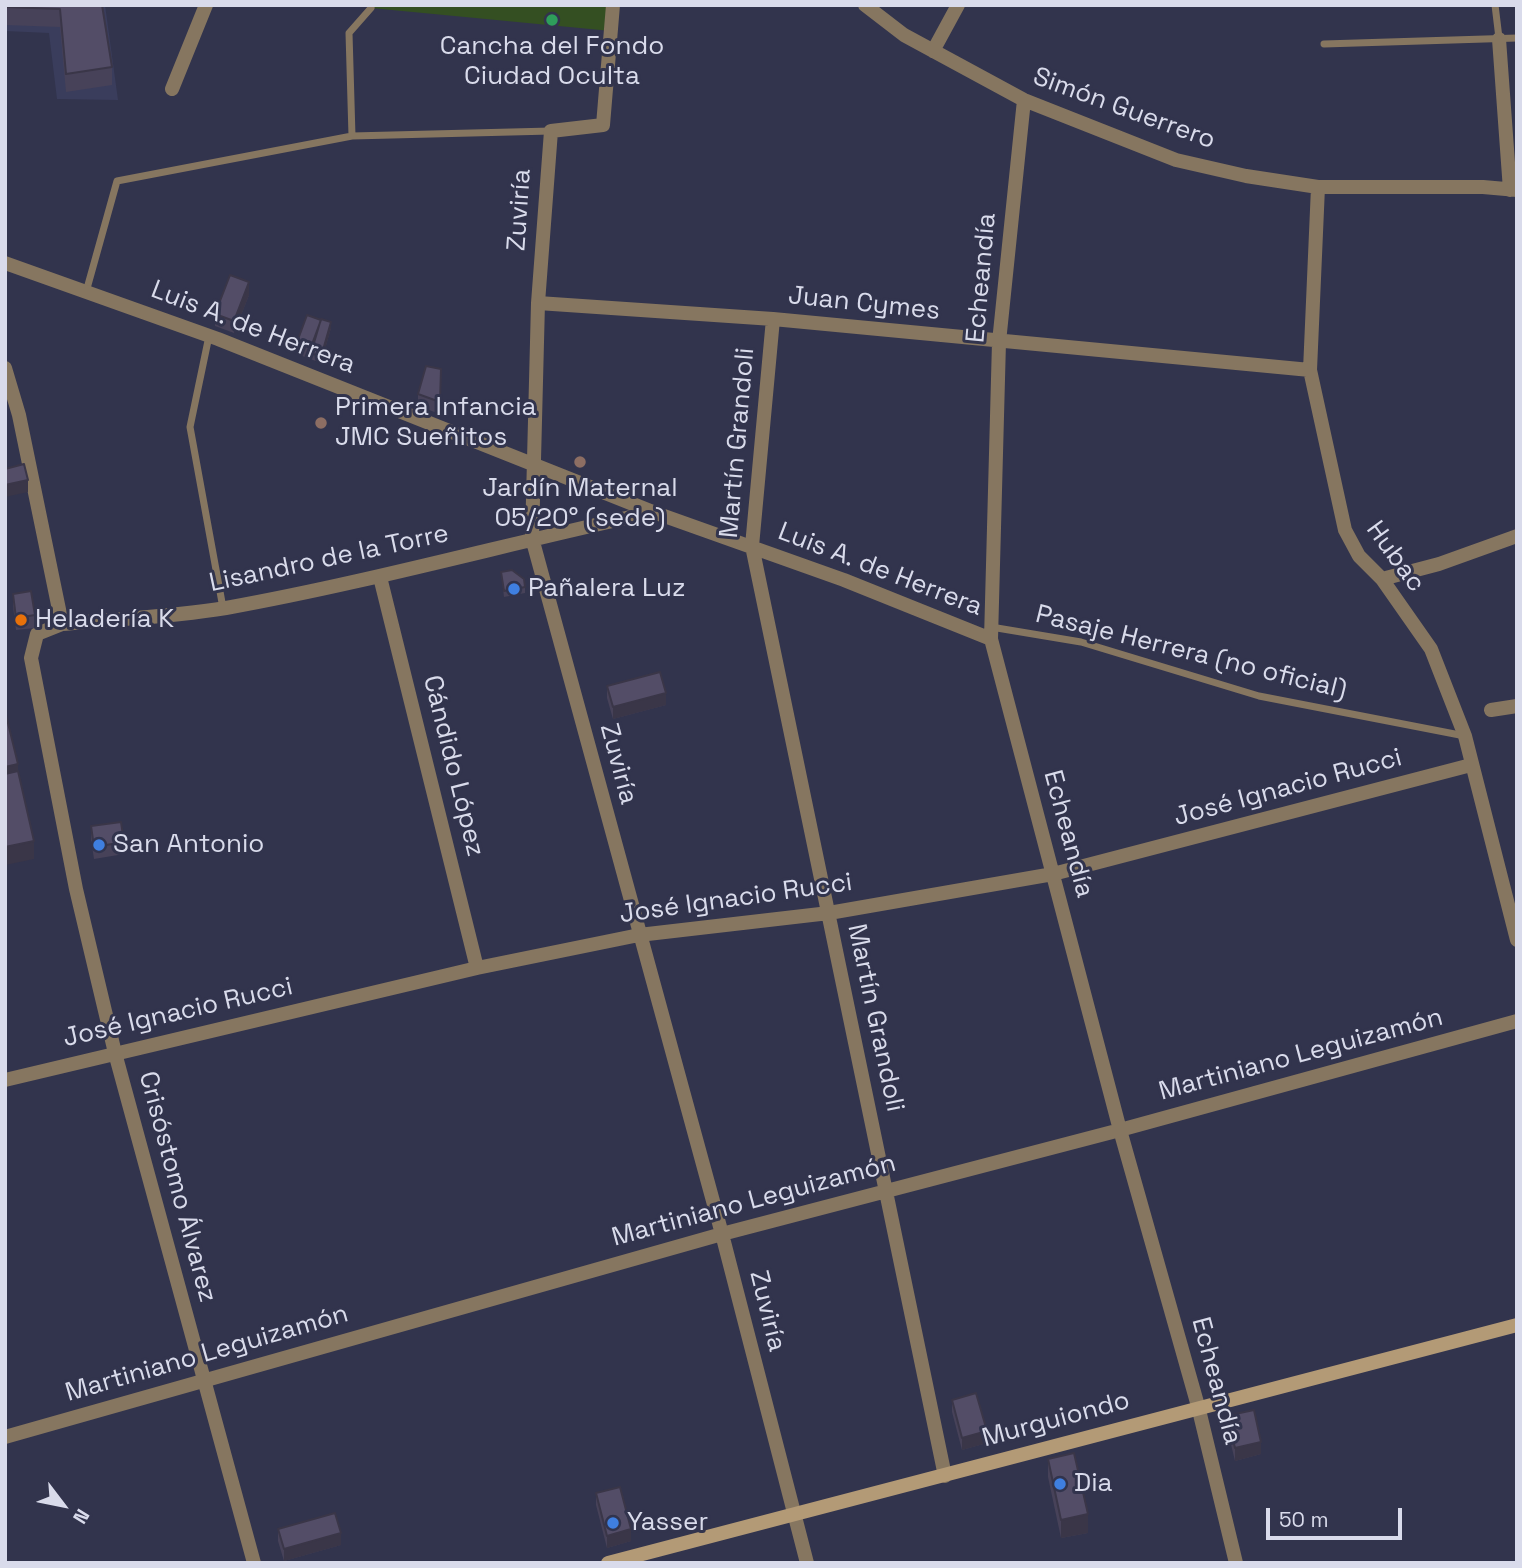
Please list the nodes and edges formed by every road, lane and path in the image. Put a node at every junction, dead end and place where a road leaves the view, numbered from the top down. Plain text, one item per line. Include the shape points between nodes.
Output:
1 (206, 5) edge
2 (614, 5) edge
3 (864, 5) edge
4 (958, 5) edge
5 (1495, 5) edge
6 (371, 8) dead end
7 (1517, 38) edge
8 (1499, 39) junction
9 (1324, 44) dead end
10 (933, 51) junction
11 (172, 89) dead end
12 (1024, 100) junction
13 (551, 131) junction
14 (352, 136) junction
15 (1318, 187) junction
16 (1513, 190) edge
17 (5, 263) edge
18 (86, 292) junction
19 (538, 303) junction
20 (773, 319) junction
21 (209, 335) junction
22 (999, 342) junction
23 (5, 368) edge
24 (1310, 370) junction
25 (534, 462) junction
26 (653, 512) junction
27 (1517, 536) edge
28 (532, 538) junction
29 (752, 546) junction
30 (380, 576) junction
31 (1382, 579) junction
32 (223, 608) junction
33 (62, 624) junction
34 (990, 633) junction
35 (32, 657) joint
36 (1517, 706) edge
37 (1491, 710) dead end
38 (1465, 736) junction
39 (1471, 765) junction
40 (1053, 874) junction
41 (829, 913) junction
42 (639, 935) junction
43 (1517, 940) edge
44 (477, 968) junction
45 (1517, 1021) edge
46 (115, 1053) junction
47 (5, 1080) edge
48 (1120, 1130) junction
49 (886, 1190) junction
50 (722, 1234) junction
51 (1517, 1325) edge
52 (205, 1381) junction
53 (1198, 1406) junction
54 (5, 1437) edge
55 (945, 1476) junction
56 (794, 1514) junction
57 (254, 1563) edge
58 (608, 1563) edge
59 (807, 1563) edge
60 (1237, 1563) edge

1 - 11 street
2 - 13 street via 603,125
3 - 10 street, Simón Guerrero
4 - 10 street
5 - 8 lane
6 - 14 lane via 349,33
7 - 8 lane
8 - 9 lane
8 - 16 street
10 - 12 street, Simón Guerrero
12 - 15 street, Simón Guerrero via 1176,160
12 - 22 street, Echeandía
13 - 14 lane
13 - 19 street, Zuviría
14 - 18 lane via 117,181
15 - 16 street, Simón Guerrero
15 - 24 street, Hubac
17 - 18 street, Luis A. de Herrera
18 - 21 street, Luis A. de Herrera
19 - 20 street, Juan Cymes
19 - 25 street, Zuviría
20 - 22 street, Juan Cymes
20 - 29 street, Martín Grandoli
21 - 25 street, Luis A. de Herrera
21 - 32 lane via 190,427
22 - 24 street, Juan Cymes
22 - 34 street, Echeandía
23 - 33 street
24 - 31 street, Hubac via 1345,530 1359,556
25 - 26 street, Luis A. de Herrera
25 - 28 street, Zuviría
26 - 28 street, Lisandro de la Torre
26 - 29 street, Luis A. de Herrera
27 - 31 street
28 - 30 street, Lisandro de la Torre
28 - 42 street, Zuviría
29 - 34 street, Luis A. de Herrera
29 - 41 street, Martín Grandoli
30 - 32 street, Lisandro de la Torre
30 - 44 street, Cándido López
31 - 38 street, Hubac via 1431,649
32 - 33 street, Lisandro de la Torre
33 - 35 street, Lisandro de la Torre via 37,634
34 - 38 lane, Pasaje Herrera (no oficial) via 1081,642 1259,696
34 - 40 street, Echeandía
35 - 46 street, Crisóstomo Álvarez via 76,889
36 - 37 street
38 - 39 street, Hubac
39 - 40 street, José Ignacio Rucci
39 - 43 street, Hubac
40 - 41 street, José Ignacio Rucci
40 - 48 street, Echeandía
41 - 42 street, José Ignacio Rucci
41 - 49 street, Martín Grandoli
42 - 44 street, José Ignacio Rucci
42 - 50 street, Zuviría
44 - 46 street, José Ignacio Rucci
45 - 48 street, Martiniano Leguizamón
46 - 47 street, José Ignacio Rucci
46 - 52 street, Crisóstomo Álvarez
48 - 49 street, Martiniano Leguizamón
48 - 53 street, Echeandía
49 - 50 street, Martiniano Leguizamón
49 - 55 street, Martín Grandoli
50 - 52 street, Martiniano Leguizamón
50 - 56 street, Zuviría
51 - 53 street, Murguiondo
52 - 54 street, Martiniano Leguizamón
52 - 57 street, Crisóstomo Álvarez
53 - 55 street, Murguiondo
53 - 60 street, Echeandía
55 - 56 street, Murguiondo
56 - 58 street, Murguiondo
56 - 59 street, Zuviría

